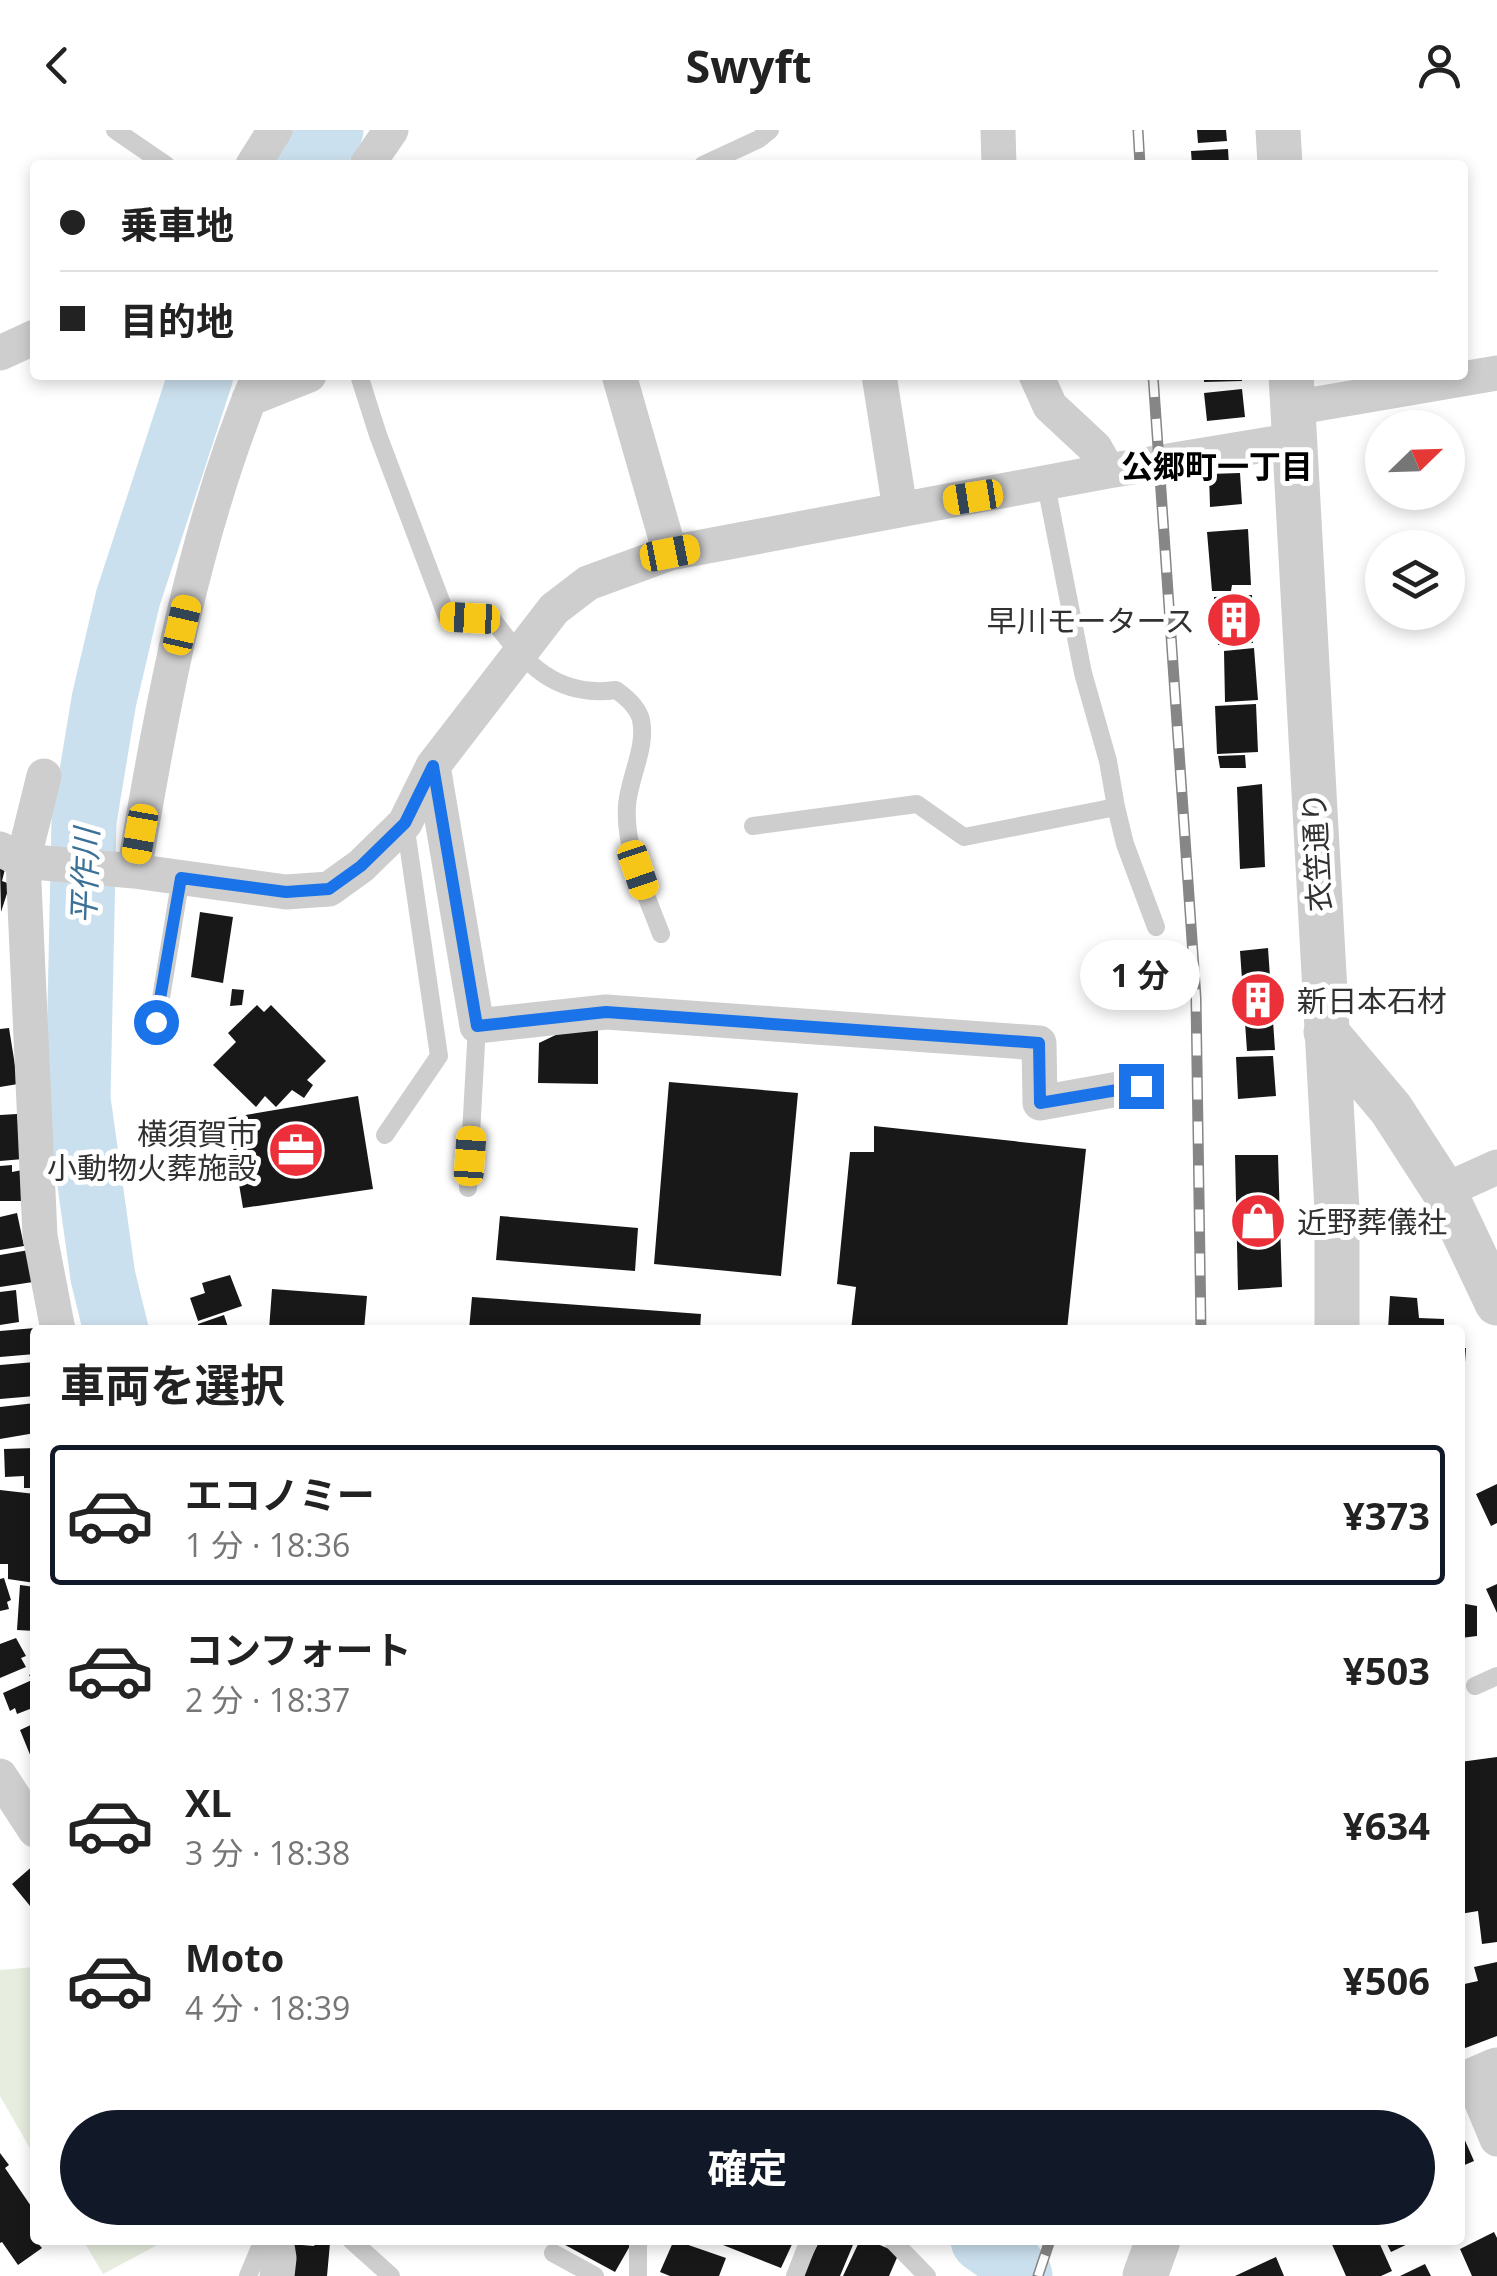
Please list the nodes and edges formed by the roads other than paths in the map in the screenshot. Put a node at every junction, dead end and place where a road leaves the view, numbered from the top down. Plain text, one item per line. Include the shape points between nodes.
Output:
1 (115, 130) edge
2 (275, 130) edge
3 (391, 130) edge
4 (770, 130) edge
5 (998, 130) edge
6 (1278, 130) edge
7 (159, 160) edge
8 (257, 160) edge
9 (370, 160) edge
10 (714, 160) edge
11 (999, 160) edge
12 (1280, 160) edge
13 (30, 339) edge
14 (0, 352) edge
15 (1497, 373) edge
16 (1468, 378) edge
17 (286, 380) edge
18 (361, 380) edge
19 (620, 380) edge
20 (880, 380) edge
21 (1038, 380) edge
22 (1456, 380) edge
23 (254, 387) edge
24 (1293, 408) edge
25 (1108, 471) junction
26 (1046, 485) junction
27 (900, 509) junction
28 (670, 553) junction
29 (520, 657) junction
30 (433, 766) junction
31 (44, 776) dead end
32 (1116, 807) junction
33 (405, 823) junction
34 (753, 826) dead end
35 (12, 855) edge
36 (134, 871) junction
37 (181, 878) junction
38 (1156, 927) dead end
39 (661, 934) dead end
40 (156, 1022) dead end
41 (477, 1026) junction
42 (1326, 1032) junction
43 (1141, 1086) dead end
44 (385, 1134) dead end
45 (1497, 1167) edge
46 (468, 1188) dead end
47 (1444, 1191) junction
48 (1497, 1303) edge
49 (57, 1325) edge
50 (1338, 1325) edge
51 (1497, 1676) edge
52 (1474, 1686) dead end
53 (0, 1776) edge
54 (30, 1822) edge
55 (1476, 2079) edge
56 (1497, 2139) edge
57 (261, 2245) edge
58 (277, 2245) edge
59 (356, 2245) edge
60 (638, 2245) edge
61 (807, 2245) edge
62 (897, 2245) edge
63 (1156, 2245) edge
64 (553, 2252) dead end
65 (248, 2276) edge
66 (277, 2276) edge
67 (391, 2276) edge
68 (596, 2276) edge
69 (638, 2276) edge
70 (795, 2276) edge
71 (927, 2276) edge
72 (1145, 2276) edge

1 - 7 lane
2 - 8 street
3 - 9 street
4 - 10 lane
5 - 11 street
6 - 12 street
13 - 14 street
15 - 16 street
17 - 23 street
18 - 29 lane via 447,618 493,620
19 - 28 street
20 - 27 street
21 - 25 street via 1050,406 1095,448
22 - 24 street
23 - 36 street via 205,526 159,724
24 - 25 street
24 - 42 street, 衣笠通り
25 - 26 street
26 - 27 street
26 - 32 lane
27 - 28 street
28 - 29 street via 588,583 554,609
29 - 30 street
29 - 39 lane via 588,694 616,690 641,720 627,805 630,848
30 - 33 street
30 - 41 street
31 - 35 street
32 - 34 lane via 964,838 918,804
32 - 38 lane
33 - 37 street via 329,889 286,892
33 - 44 lane via 438,1056
35 - 36 street
35 - 49 street via 40,1236
36 - 37 street
37 - 40 lane
41 - 43 street via 606,1012 1039,1043 1040,1103
41 - 46 lane
42 - 47 street via 1392,1109
42 - 50 street, 衣笠通り
45 - 47 street
47 - 48 street
51 - 52 lane
53 - 54 street
55 - 56 street
57 - 65 lane
58 - 66 street
59 - 67 lane
60 - 69 lane
61 - 70 lane
62 - 71 lane
63 - 72 street
64 - 68 lane

